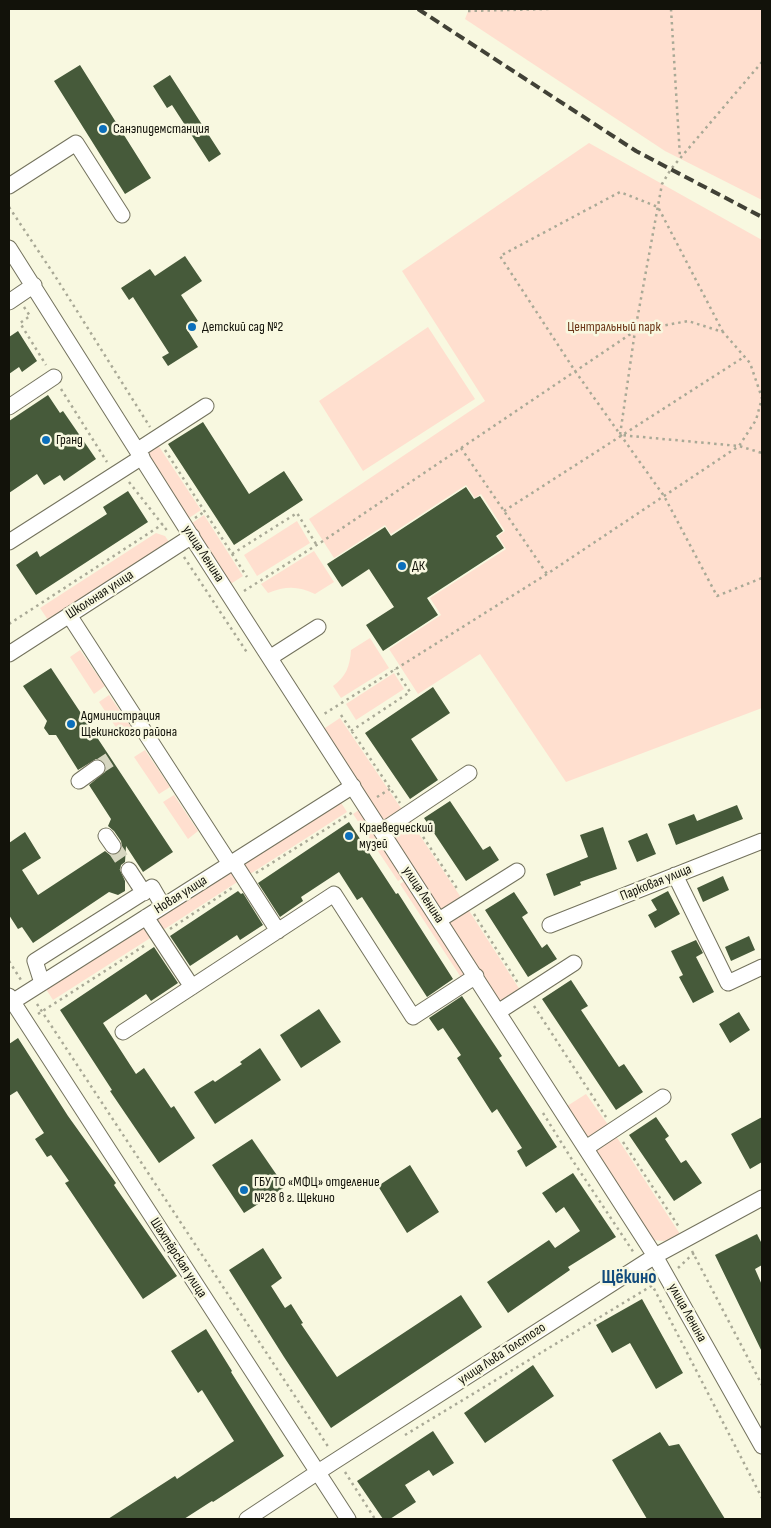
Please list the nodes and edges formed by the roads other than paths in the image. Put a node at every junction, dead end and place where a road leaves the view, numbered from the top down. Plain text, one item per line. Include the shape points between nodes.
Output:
1 (9, 186) edge
2 (122, 215) dead end
3 (9, 248) edge
4 (34, 286) junction
5 (13, 299) edge
6 (54, 377) road end
7 (206, 406) dead end
8 (9, 407) edge
9 (140, 454) junction
10 (192, 536) junction
11 (9, 542) edge
12 (69, 615) junction
13 (318, 628) dead end
14 (9, 654) edge
15 (270, 657) junction
16 (97, 768) tunnel mouth
17 (469, 773) dead end
18 (79, 781) dead end
19 (353, 786) junction
20 (382, 831) junction
21 (762, 841) edge
22 (232, 862) junction
23 (129, 870) tunnel mouth
24 (516, 871) dead end
25 (675, 875) junction
26 (144, 893) junction
27 (163, 906) junction
28 (146, 917) junction
29 (439, 920) junction
30 (550, 925) dead end
31 (278, 931) junction
32 (574, 964) dead end
33 (762, 967) edge
34 (476, 976) junction
35 (42, 983) junction
36 (192, 987) junction
37 (10, 1001) edge
38 (498, 1012) junction
39 (123, 1032) dead end
40 (663, 1097) dead end
41 (586, 1148) junction
42 (762, 1198) edge
43 (655, 1256) junction
44 (762, 1446) edge
45 (318, 1472) junction
46 (247, 1519) edge
47 (348, 1519) edge

1 - 2 street via 76,143
3 - 4 street, улица Ленина
4 - 5 street
4 - 9 street, улица Ленина
6 - 8 street
7 - 9 street via 157,438
9 - 10 street, улица Ленина
9 - 11 street via 115,474
10 - 12 street, Школьная улица
10 - 15 street, улица Ленина
12 - 14 street, Школьная улица
12 - 22 street
13 - 15 street
15 - 19 street, улица Ленина
16 - 18 street
17 - 20 street
19 - 20 street, улица Ленина
19 - 22 street, Новая улица
20 - 29 street, улица Ленина via 404,879
21 - 25 street, Парковая улица
22 - 27 street, Новая улица
22 - 31 street
23 - 26 street
24 - 29 street
25 - 30 street, Парковая улица
25 - 33 street via 728,983
26 - 27 street via 152,888
26 - 35 street via 35,961
27 - 28 street, Новая улица
28 - 35 street, Новая улица
28 - 36 street
29 - 34 street, улица Ленина
31 - 34 street via 334,894 412,1017
31 - 36 street
32 - 38 street
34 - 38 street, улица Ленина
35 - 37 street, Новая улица
36 - 39 street
37 - 45 street, Шахтёрская улица
38 - 41 street, улица Ленина
40 - 41 street
41 - 43 street, улица Ленина
42 - 43 street, улица Льва Толстого
43 - 44 street, улица Ленина
43 - 45 street, улица Льва Толстого
45 - 46 street, улица Льва Толстого
45 - 47 street, Шахтёрская улица

